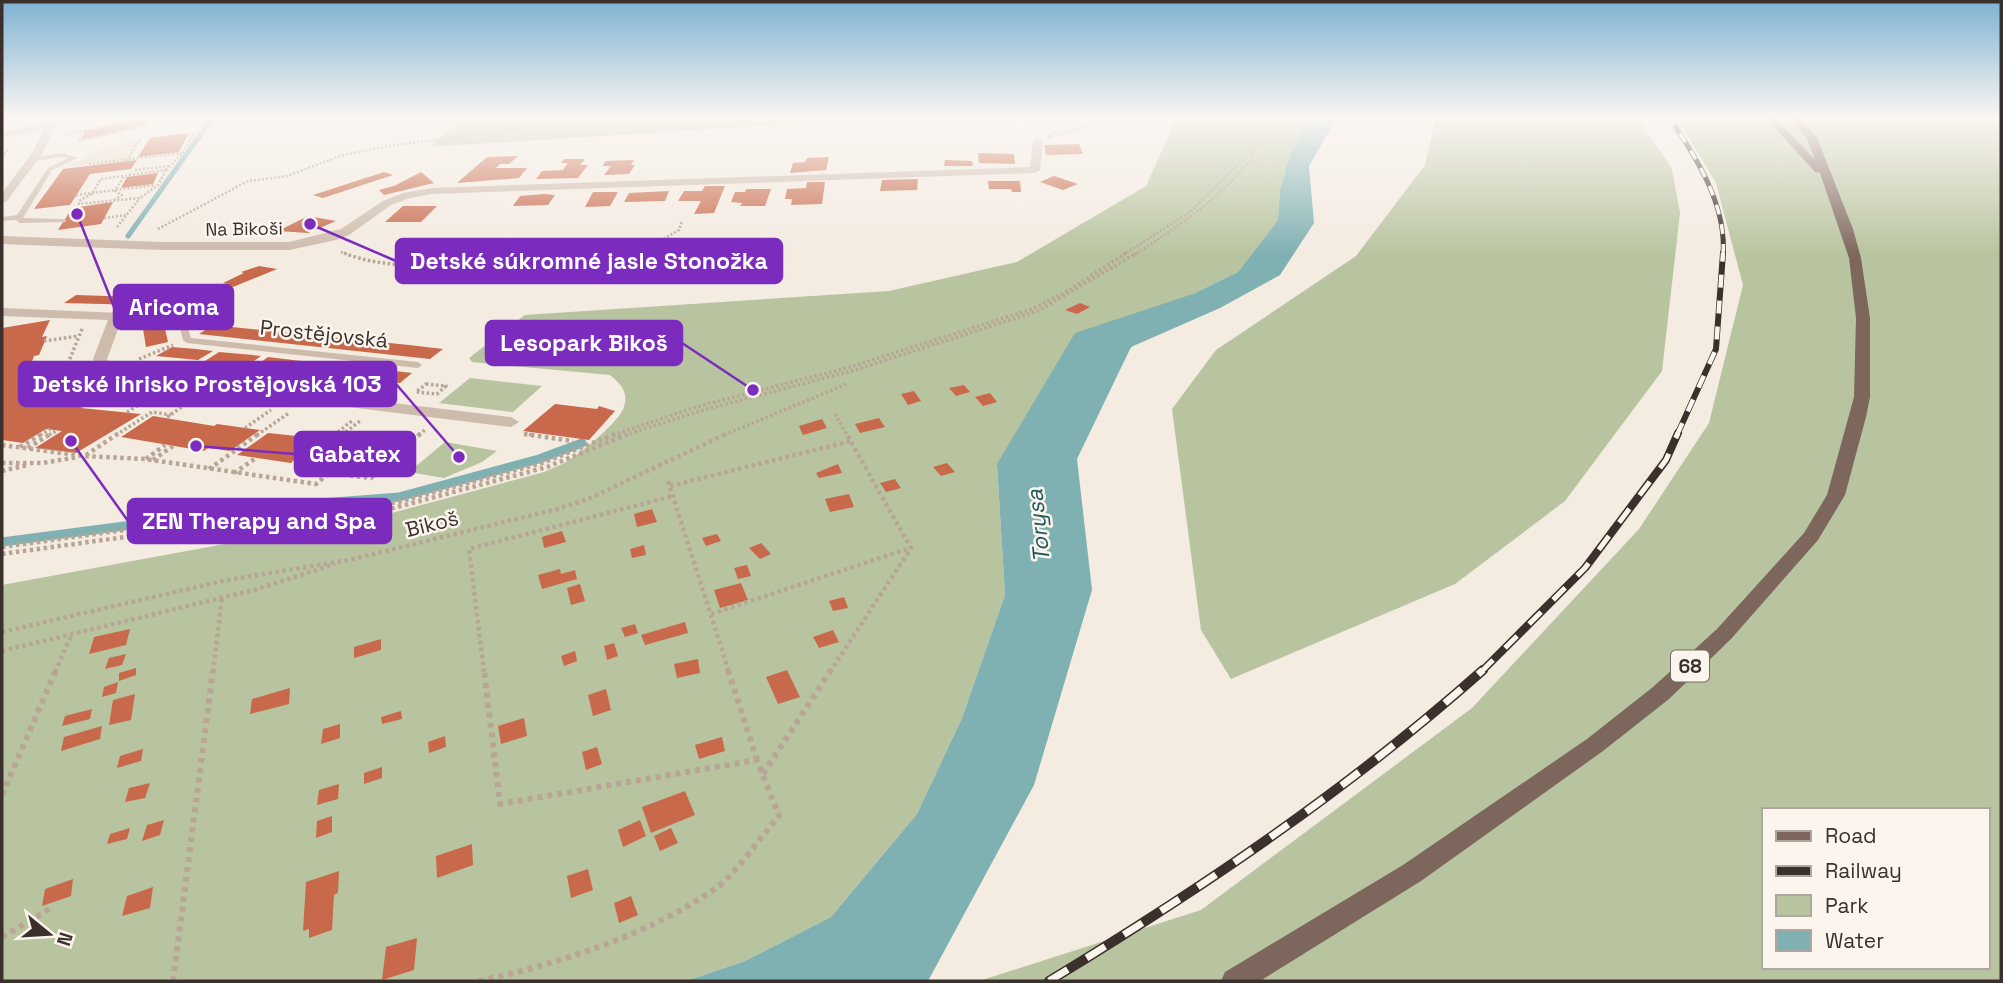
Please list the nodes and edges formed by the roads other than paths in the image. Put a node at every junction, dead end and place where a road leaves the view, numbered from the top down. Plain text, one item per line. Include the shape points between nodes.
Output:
1 (30, 163) edge
2 (65, 163) edge
3 (1036, 163) edge
4 (1813, 163) edge
5 (1820, 163) edge
6 (1824, 175) junction
7 (2, 200) edge
8 (20, 216) junction
9 (2, 219) edge
10 (64, 221) dead end
11 (2, 240) edge
12 (2, 312) edge
13 (117, 316) junction
14 (418, 365) dead end
15 (504, 421) road end
16 (1235, 981) edge

1 - 7 street
2 - 8 lane via 50,169
3 - 11 street, Na Bikoši via 1035,170 432,191 387,203 345,232 317,242 255,247
4 - 6 main road, 68
5 - 6 main road, 68
6 - 16 main road, 68 via 1855,258 1864,354 1858,417 1836,495 1811,536 1724,634 1661,693 1595,745 1412,873
8 - 9 lane
8 - 10 lane via 25,223
12 - 13 street, Prostějovská
13 - 14 lane, Prostějovská via 181,318 187,340
13 - 15 street via 100,359 103,368 114,374

